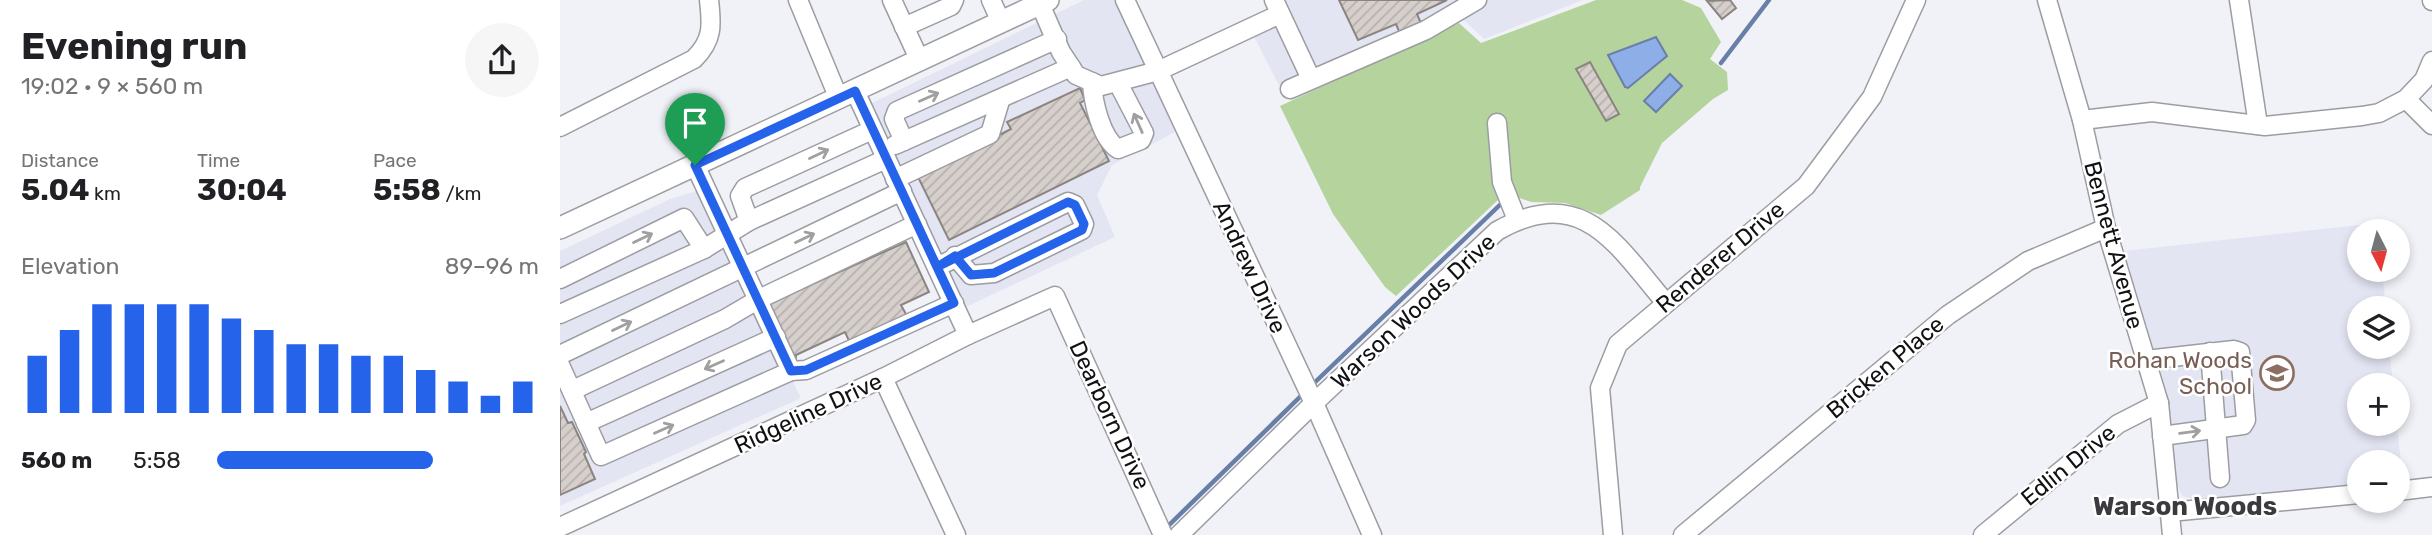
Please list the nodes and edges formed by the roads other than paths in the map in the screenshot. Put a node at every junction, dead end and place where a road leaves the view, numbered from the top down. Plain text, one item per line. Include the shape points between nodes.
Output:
1 (709, 0) edge
2 (798, 0) edge
3 (891, 0) edge
4 (954, 0) edge
5 (991, 0) edge
6 (1125, 0) edge
7 (1478, 0) edge
8 (1916, 0) edge
9 (2047, 0) edge
10 (2239, 0) edge
11 (1044, 2) edge
12 (1277, 7) edge
13 (1001, 22) junction
14 (904, 27) junction
15 (1057, 39) junction
16 (920, 61) junction
17 (2432, 61) edge
18 (1071, 67) junction
19 (1158, 71) junction
20 (1311, 79) junction
21 (1092, 82) junction
22 (1118, 83) junction
23 (2428, 83) edge
24 (1290, 89) dead end
25 (847, 95) junction
26 (2406, 99) junction
27 (1000, 101) junction
28 (2082, 120) junction
29 (1497, 123) dead end
30 (2258, 125) junction
31 (2432, 125) edge
32 (560, 127) edge
33 (872, 130) junction
34 (904, 141) junction
35 (884, 155) junction
36 (695, 165) junction
37 (899, 185) junction
38 (1517, 220) junction
39 (749, 221) junction
40 (917, 224) junction
41 (560, 228) edge
42 (2106, 228) junction
43 (728, 235) junction
44 (704, 248) junction
45 (955, 256) junction
46 (937, 267) junction
47 (744, 268) junction
48 (560, 279) edge
49 (1055, 296) joint
50 (759, 299) junction
51 (1665, 302) junction
52 (954, 303) junction
53 (562, 308) edge
54 (968, 335) junction
55 (776, 337) junction
56 (2210, 352) junction
57 (560, 355) edge
58 (2146, 360) junction
59 (560, 365) edge
60 (791, 371) junction
61 (883, 378) junction
62 (573, 390) junction
63 (1310, 395) junction
64 (2159, 403) junction
65 (586, 423) junction
66 (2217, 429) junction
67 (2162, 436) junction
68 (2220, 478) dead end
69 (2432, 487) edge
70 (2410, 490) edge
71 (2347, 495) edge
72 (2171, 512) junction
73 (560, 527) edge
74 (956, 535) edge
75 (1163, 535) edge
76 (1179, 535) edge
77 (1372, 535) edge
78 (1613, 535) edge
79 (1684, 535) edge
80 (1983, 535) edge
81 (2172, 535) edge

1 - 32 street via 710,33 706,47 694,59
2 - 25 street
3 - 14 street
4 - 14 street via 951,6
5 - 13 street
6 - 19 street, Andrew Drive
7 - 20 street via 1426,30
8 - 51 street, Renderer Drive via 1872,97 1806,186
9 - 28 street, Bennett Avenue
10 - 30 street
11 - 13 main road
11 - 15 street
12 - 19 street
12 - 20 street
13 - 16 main road
14 - 16 street
15 - 18 street
34 -> 15 street via 894,119 897,111
16 - 25 main road
17 - 23 street
18 - 21 street via 1076,75
18 - 27 street
19 - 22 street
19 - 63 street, Andrew Drive
20 - 24 street
21 - 22 street via 1101,86
21 -> 22 street via 1093,102 1110,144 1118,149 1141,140 1144,133
23 - 26 street
25 - 33 street
25 - 36 main road
26 - 30 street via 2362,116
26 - 31 street
27 - 34 street
27 - 37 street via 990,134
28 - 30 street via 2152,112
28 - 42 street, Bennett Avenue
29 - 38 street via 1502,182
33 - 35 street
39 -> 33 street via 740,196 745,188
34 - 35 street
35 - 37 street
35 - 39 street
36 - 41 main road
36 - 43 street
37 - 40 street
47 -> 37 street
38 - 51 street, Warson Woods Drive via 1557,213 1584,220 1606,233
38 - 63 street, Warson Woods Drive via 1497,231
39 - 43 street
40 - 46 street
40 - 50 street
42 - 58 street, Bennett Avenue
42 - 79 street, Bricken Place via 2028,261 1948,315
43 - 44 street
43 - 47 street
48 -> 44 street via 684,218
44 - 53 street
45 - 45 street via 1068,202 1075,205 1084,224 1082,230 994,273 971,275
45 - 46 street
46 - 52 street
47 - 50 street
57 -> 47 street
49 - 54 street, Ridgeline Drive
49 - 75 street, Dearborn Drive
50 - 55 street
50 - 62 street
51 - 78 street, Renderer Drive via 1618,344 1600,388
52 - 54 street
52 - 60 street via 806,370
54 - 61 street, Ridgeline Drive
55 - 60 street
55 -> 65 street
56 - 58 street
56 - 66 street
56 - 66 street via 2240,352 2246,420 2239,426
58 - 64 street, Bennett Avenue
59 - 62 street
65 -> 60 street via 601,456
61 - 73 street, Ridgeline Drive
61 - 74 street
62 - 65 street
63 - 76 street, Warson Woods Drive
63 - 77 street, Andrew Drive
64 - 67 street, Bennett Avenue
64 - 80 street, Edlin Drive via 2118,424
67 -> 66 street
66 - 68 street
67 - 72 street, Bennett Avenue
69 - 70 street
71 - 72 street
72 - 81 street, Bennett Avenue

